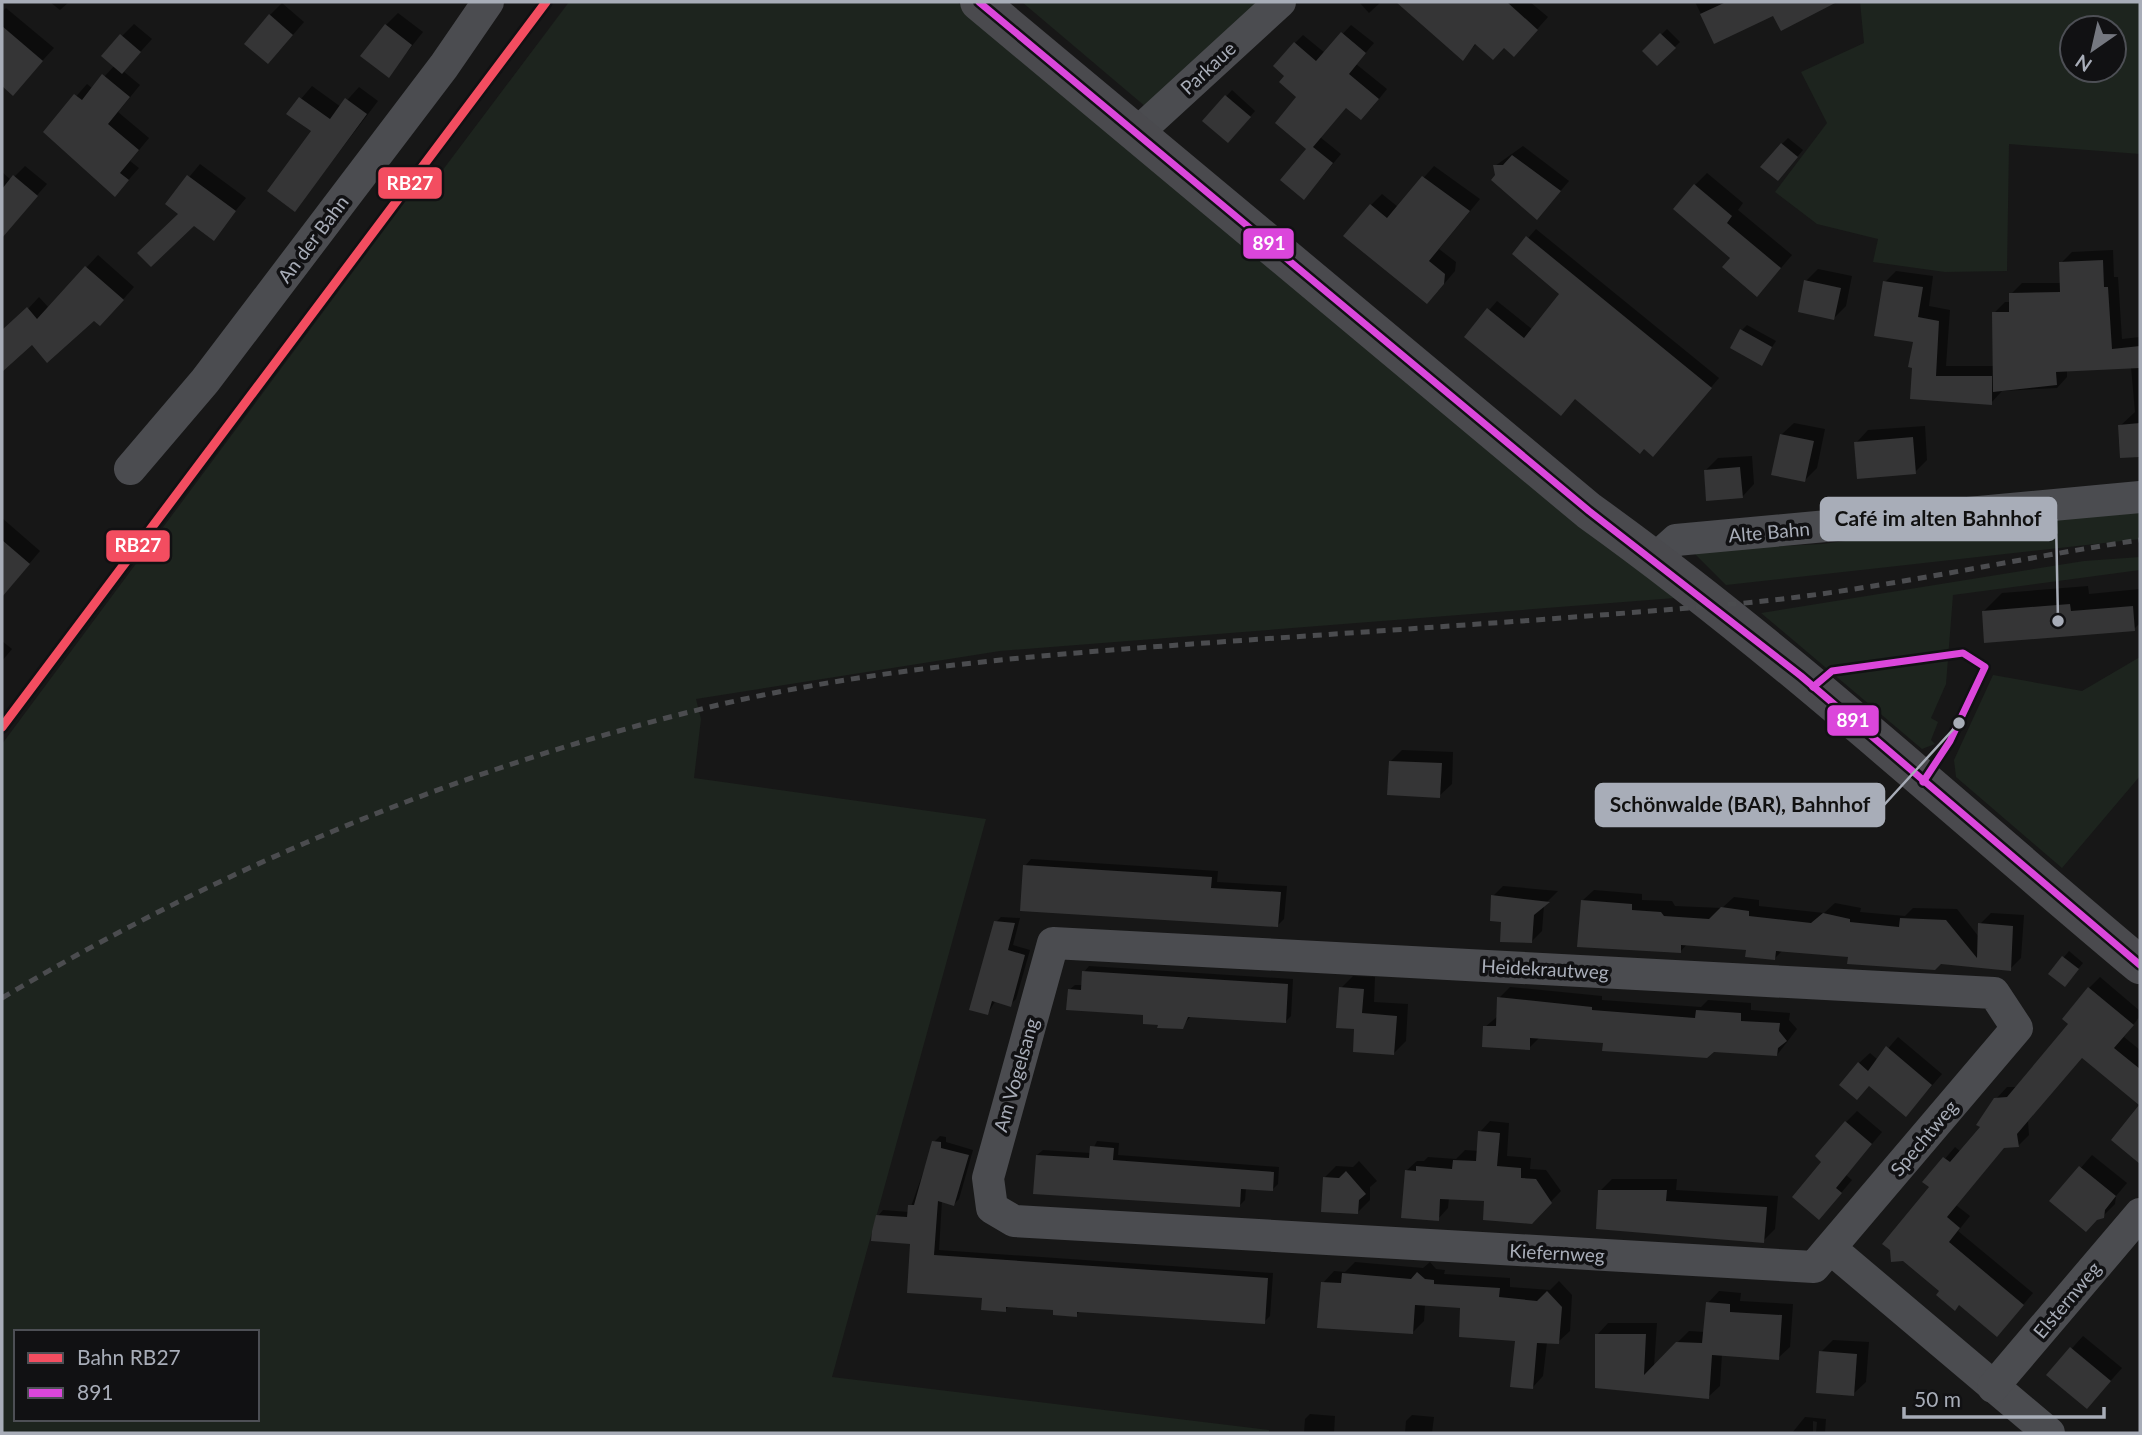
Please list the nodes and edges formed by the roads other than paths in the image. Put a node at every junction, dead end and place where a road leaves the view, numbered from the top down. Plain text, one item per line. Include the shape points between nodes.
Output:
1 (488, 2) edge
2 (979, 2) edge
3 (1280, 2) edge
4 (1136, 134) junction
5 (130, 469) dead end
6 (2140, 497) edge
7 (1655, 559) junction
8 (1053, 943) joint
9 (2140, 965) edge
10 (2017, 1028) joint
11 (992, 1208) joint
12 (2140, 1214) edge
13 (1830, 1248) junction
14 (1993, 1387) junction
15 (2049, 1433) edge

1 - 5 street, An der Bahn via 205,381
2 - 4 main road
3 - 4 street, Parkaue
4 - 7 main road via 1589,512
6 - 7 street, Alte Bahn via 1676,540
7 - 9 main road
8 - 10 street, Heidekrautweg via 1994,993
8 - 11 street, Am Vogelsang via 988,1178
10 - 13 street, Spechtweg
11 - 13 street, Kiefernweg via 1014,1221 1814,1267
12 - 14 street, Elsternweg
13 - 14 street
14 - 15 street

